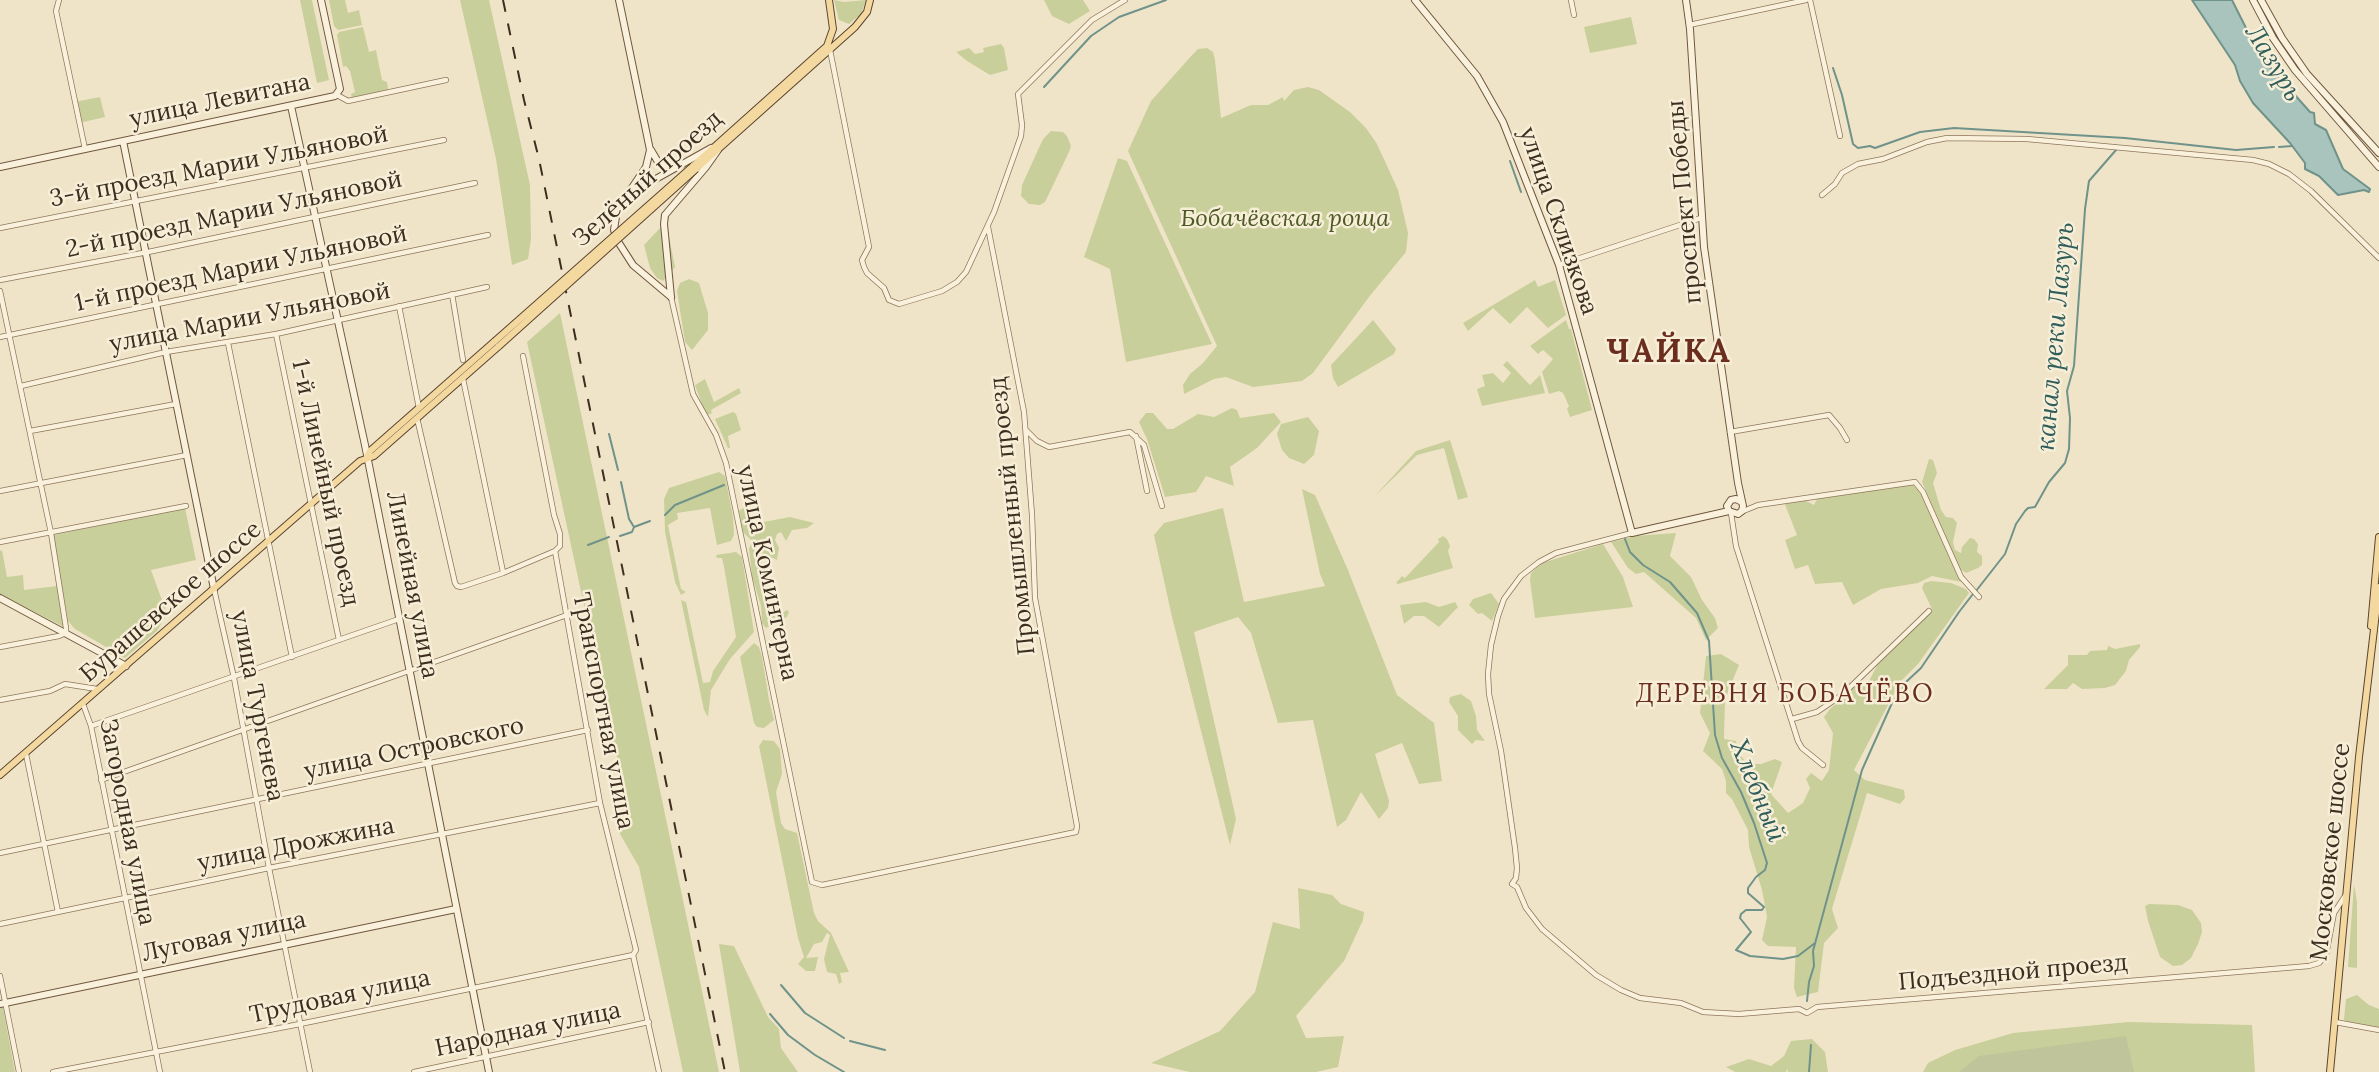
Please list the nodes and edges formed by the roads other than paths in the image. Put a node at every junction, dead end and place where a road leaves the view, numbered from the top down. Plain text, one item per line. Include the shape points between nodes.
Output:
1 (59, 0) edge
2 (321, 0) edge
3 (619, 0) edge
4 (829, 0) edge
5 (870, 0) edge
6 (1125, 0) edge
7 (1415, 0) edge
8 (1571, 0) edge
9 (1686, 0) edge
10 (1808, 0) edge
11 (2253, 0) edge
12 (2261, 0) edge
13 (1574, 15) dead end
14 (832, 17) junction
15 (1689, 25) junction
16 (855, 27) junction
17 (829, 48) junction
18 (446, 80) dead end
19 (337, 95) junction
20 (2327, 104) junction
21 (291, 106) junction
22 (2336, 113) junction
23 (1840, 136) dead end
24 (444, 140) dead end
25 (123, 141) junction
26 (2370, 144) junction
27 (650, 147) junction
28 (85, 149) junction
29 (715, 149) junction
30 (2363, 150) junction
31 (2379, 153) edge
32 (0, 167) edge
33 (2379, 167) edge
34 (304, 168) junction
35 (672, 169) junction
36 (475, 183) dead end
37 (1822, 195) dead end
38 (626, 196) junction
39 (136, 201) junction
40 (315, 218) junction
41 (1701, 218) junction
42 (988, 227) junction
43 (0, 229) edge
44 (488, 235) dead end
45 (146, 252) junction
46 (2379, 258) edge
47 (1559, 265) junction
48 (326, 269) junction
49 (669, 278) junction
50 (0, 280) edge
51 (652, 283) junction
52 (486, 287) dead end
53 (0, 291) edge
54 (452, 294) junction
55 (671, 298) junction
56 (156, 304) junction
57 (398, 306) junction
58 (337, 320) junction
59 (10, 334) junction
60 (276, 334) junction
61 (0, 337) edge
62 (228, 343) junction
63 (497, 343) junction
64 (166, 352) junction
65 (523, 356) dead end
66 (463, 360) dead end
67 (463, 378) junction
68 (21, 386) junction
69 (176, 404) junction
70 (419, 408) junction
71 (417, 418) junction
72 (1026, 430) junction
73 (30, 431) junction
74 (1730, 432) junction
75 (1136, 435) junction
76 (1847, 440) dead end
77 (187, 455) junction
78 (367, 457) junction
79 (40, 483) junction
80 (1738, 484) junction
81 (0, 491) edge
82 (1147, 491) dead end
83 (1730, 501) junction
84 (1742, 502) junction
85 (312, 503) junction
86 (1759, 505) junction
87 (186, 506) dead end
88 (1162, 506) dead end
89 (1730, 512) junction
90 (1740, 513) junction
91 (1714, 514) junction
92 (51, 533) junction
93 (1632, 533) junction
94 (2379, 537) edge
95 (0, 542) edge
96 (267, 542) junction
97 (555, 551) junction
98 (503, 573) junction
99 (2379, 587) edge
100 (214, 589) junction
101 (1979, 597) dead end
102 (0, 598) edge
103 (1929, 611) dead end
104 (567, 615) junction
105 (399, 619) junction
106 (66, 633) junction
107 (2372, 635) junction
108 (339, 640) junction
109 (0, 647) edge
110 (292, 657) junction
111 (126, 666) junction
112 (409, 673) junction
113 (234, 678) junction
114 (100, 689) junction
115 (0, 700) edge
116 (83, 704) junction
117 (1792, 719) junction
118 (91, 726) junction
119 (244, 729) junction
120 (588, 730) junction
121 (26, 754) junction
122 (427, 764) junction
123 (1823, 765) dead end
124 (0, 775) edge
125 (101, 780) junction
126 (257, 799) junction
127 (600, 803) junction
128 (111, 829) junction
129 (1076, 832) joint
130 (441, 834) junction
131 (44, 843) junction
132 (0, 853) edge
133 (269, 868) junction
134 (2346, 895) junction
135 (125, 898) junction
136 (456, 909) junction
137 (58, 912) junction
138 (0, 924) edge
139 (284, 944) junction
140 (633, 955) junction
141 (140, 975) junction
142 (0, 976) edge
143 (472, 988) junction
144 (3, 1003) edge
145 (649, 1022) junction
146 (2335, 1022) junction
147 (300, 1024) junction
148 (2379, 1031) edge
149 (156, 1052) junction
150 (486, 1058) junction
151 (19, 1072) edge
152 (53, 1072) edge
153 (160, 1072) edge
154 (310, 1072) edge
155 (414, 1072) edge
156 (489, 1072) edge
157 (659, 1072) edge
158 (2330, 1072) edge

1 - 28 street via 56,11
2 - 19 street via 340,89
3 - 27 street
4 - 14 main road
5 - 16 main road, Зелёный проезд
6 - 42 street via 1091,20 1018,93 1021,136
7 - 47 street, улица Склизкова via 1493,100
8 - 13 street
9 - 15 street, проспект Победы
10 - 15 street
10 - 23 street
11 - 20 street via 2281,51
12 - 20 street
14 - 16 main road via 840,28
14 - 17 main road
15 - 41 street, проспект Победы
16 - 17 main road, Зелёный проезд
17 - 29 main road, Зелёный проезд
17 - 42 street via 869,247 862,260 888,300 901,303 953,285 970,267
18 - 19 street, улица Левитана via 348,101
19 - 21 street, улица Левитана
20 - 22 street
21 - 25 street, улица Левитана
21 - 34 street, Линейная улица
22 - 26 street
22 - 30 street
24 - 34 street, 3-й проезд Марии Ульяновой
25 - 28 street, улица Левитана
25 - 39 street, улица Тургенева
26 - 30 street
26 - 31 street
27 - 35 street via 656,160
27 - 38 street via 646,167
28 - 32 street, улица Левитана
29 - 35 street
29 - 49 street via 706,167 665,215
29 - 63 main road, Зелёный проезд, bridge
30 - 33 street
34 - 39 street, 3-й проезд Марии Ульяновой
34 - 40 street, Линейная улица
35 - 38 street
36 - 40 street, 2-й проезд Марии Ульяновой
37 - 46 street via 1842,173 1858,164 1927,142 1966,136 2253,160 2289,173
38 - 51 street via 614,217 615,235 633,265
39 - 43 street, 3-й проезд Марии Ульяновой
39 - 45 street, улица Тургенева
40 - 45 street, 2-й проезд Марии Ульяновой
40 - 48 street, Линейная улица
41 - 47 street
41 - 74 street, проспект Победы
42 - 72 street, Промышленный проезд
44 - 48 street, 1-й проезд Марии Ульяновой
45 - 50 street, 2-й проезд Марии Ульяновой
45 - 56 street, улица Тургенева
47 - 93 street, улица Склизкова
48 - 56 street, 1-й проезд Марии Ульяновой
48 - 58 street, Линейная улица
49 - 51 street via 662,284
49 - 55 street
51 - 55 street
52 - 54 street, улица Марии Ульяновой
53 - 59 street
54 - 57 street, улица Марии Ульяновой
54 - 66 street
55 - 129 street, улица Коминтерна via 693,394 726,463 810,879 822,886
56 - 59 street, 1-й проезд Марии Ульяновой
56 - 64 street, улица Тургенева
57 - 58 street, улица Марии Ульяновой
57 - 70 street
58 - 60 street, улица Марии Ульяновой
58 - 78 street, Линейная улица
59 - 61 street, 1-й проезд Марии Ульяновой
59 - 68 street
60 - 62 street, улица Марии Ульяновой
60 - 85 street, 1-й Линейный проезд
62 - 64 street, улица Марии Ульяновой
62 - 96 street
63 - 67 main road, Бурашевское шоссе
63 - 70 main road, Бурашевское шоссе
64 - 68 street, улица Марии Ульяновой
64 - 69 street, улица Тургенева
65 - 97 street, Транспортная улица via 560,534 560,547
67 - 71 main road, Бурашевское шоссе
67 - 98 street
68 - 73 street
69 - 73 street
69 - 77 street, улица Тургенева
70 - 78 main road, Бурашевское шоссе
71 - 78 main road, Бурашевское шоссе via 374,456
71 - 98 street via 455,583 461,587
72 - 75 street via 1049,447 1115,433
72 - 129 street, Промышленный проезд via 1035,598
73 - 79 street
74 - 76 street via 1829,415
74 - 80 street, проспект Победы
75 - 82 street
75 - 88 street via 1151,462
77 - 79 street
77 - 100 street, улица Тургенева
78 - 85 main road, Бурашевское шоссе
78 - 105 street, Линейная улица
79 - 81 street
79 - 92 street
80 - 83 street
80 - 84 street, проспект Победы
83 - 84 street
83 - 89 street
83 - 91 street
84 - 86 street
84 - 90 street, проспект Победы
85 - 96 main road, Бурашевское шоссе
85 - 108 street, 1-й Линейный проезд
86 - 90 street
86 - 101 street via 1915,482 1961,577
87 - 92 street
89 - 90 street
89 - 91 street
89 - 117 street via 1736,546
91 - 93 street
92 - 95 street
92 - 106 street
93 - 134 street, Подъездной проезд via 1556,553 1521,576 1502,603 1495,623 1488,686 1515,848 1512,884 1531,916 1572,955 1596,975 1640,998 1713,1013 1799,1009 1807,1013 1817,1007 2309,966 2326,956 2334,913
94 - 107 main road, Московское шоссе
96 - 100 main road, Бурашевское шоссе
96 - 110 street
97 - 98 street
97 - 104 street, Транспортная улица
99 - 107 main road, Московское шоссе
100 - 111 main road, Бурашевское шоссе
100 - 113 street, улица Тургенева
102 - 106 street
103 - 117 street via 1842,695 1817,712
104 - 112 street
104 - 120 street, Транспортная улица
105 - 108 street
105 - 112 street, Линейная улица
106 - 109 street
106 - 111 street
107 - 134 main road, Московское шоссе
108 - 110 street
110 - 113 street
111 - 114 main road, Бурашевское шоссе
112 - 119 street
112 - 122 street, Линейная улица
113 - 118 street
113 - 119 street, улица Тургенева
114 - 115 street via 65,684
114 - 116 main road, Бурашевское шоссе
116 - 118 street, Загородная улица
116 - 121 main road, Бурашевское шоссе
117 - 123 street via 1802,748
118 - 125 street, Загородная улица
119 - 125 street
119 - 126 street, улица Тургенева
120 - 122 street, улица Островского
120 - 127 street, Транспортная улица
121 - 124 main road, Бурашевское шоссе
121 - 131 street
122 - 126 street, улица Островского
122 - 130 street, Линейная улица
125 - 128 street, Загородная улица
126 - 128 street, улица Островского
126 - 133 street, улица Тургенева
127 - 130 street, улица Дрожжина
127 - 140 street, Транспортная улица via 636,950
128 - 131 street, улица Островского
128 - 135 street, Загородная улица
130 - 133 street, улица Дрожжина
130 - 136 street, Линейная улица
131 - 132 street, улица Островского
131 - 137 street
133 - 135 street, улица Дрожжина
133 - 139 street, улица Тургенева
134 - 146 main road, Московское шоссе
135 - 137 street, улица Дрожжина
135 - 141 street, Загородная улица
136 - 139 street, Луговая улица
136 - 143 street, Линейная улица
137 - 138 street, улица Дрожжина
139 - 141 street, Луговая улица
139 - 147 street, улица Тургенева
140 - 143 street, Трудовая улица
140 - 145 street, Транспортная улица
141 - 144 street, Луговая улица
141 - 149 street, Загородная улица
142 - 144 street
143 - 147 street, Трудовая улица
143 - 150 street, Линейная улица
144 - 151 street
145 - 150 street, Народная улица
145 - 157 street, Транспортная улица
146 - 148 street
146 - 158 main road, Московское шоссе
147 - 149 street, Трудовая улица
147 - 154 street, улица Тургенева
149 - 152 street, Трудовая улица
149 - 153 street, Загородная улица
150 - 155 street, Народная улица
150 - 156 street, Линейная улица

